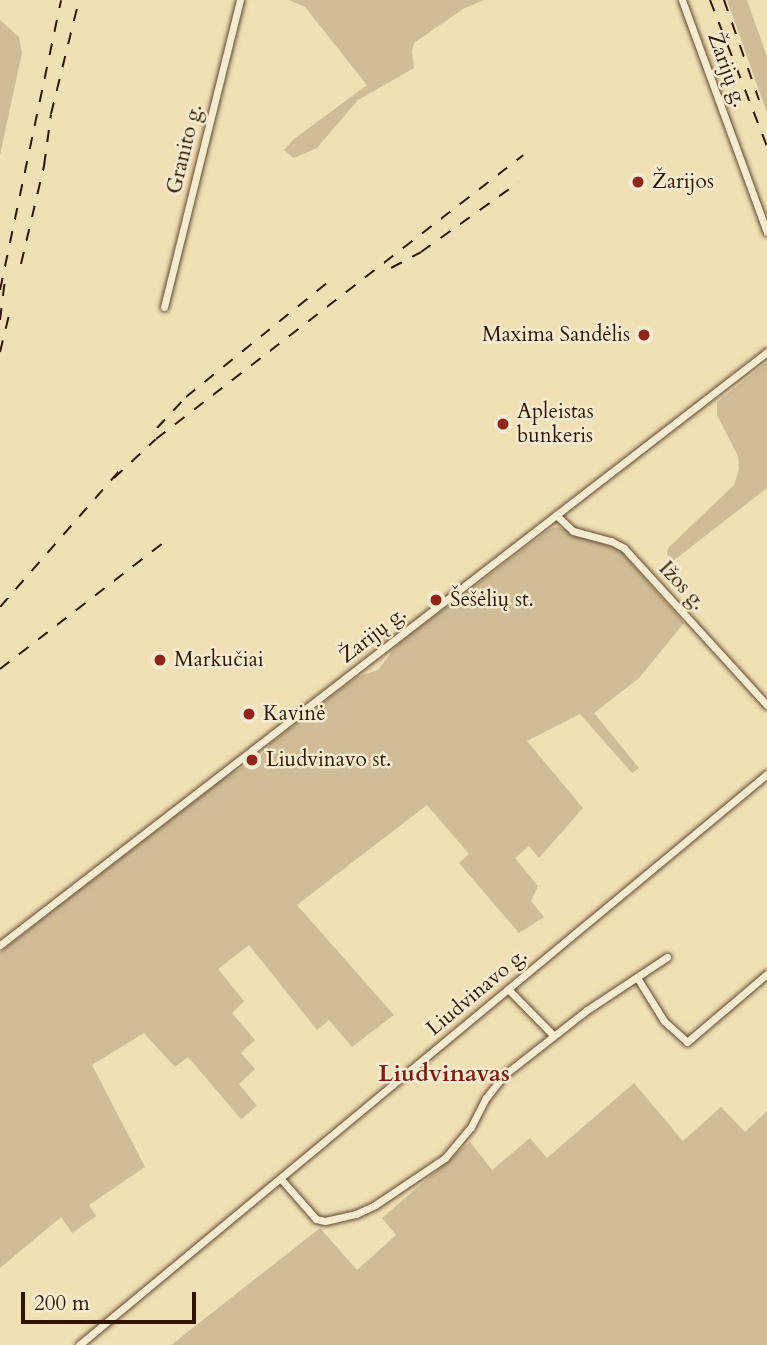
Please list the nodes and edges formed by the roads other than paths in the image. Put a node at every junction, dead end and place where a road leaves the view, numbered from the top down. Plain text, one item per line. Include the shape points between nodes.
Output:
1 (240, 0) edge
2 (682, 0) edge
3 (767, 232) edge
4 (164, 307) dead end
5 (767, 352) edge
6 (556, 515) junction
7 (767, 705) edge
8 (767, 774) edge
9 (0, 945) edge
10 (667, 957) dead end
11 (767, 974) edge
12 (638, 978) junction
13 (509, 989) junction
14 (553, 1035) junction
15 (281, 1178) junction
16 (79, 1345) edge

1 - 4 street, Granito g.
2 - 3 street, Žarijų g.
5 - 6 street, Žarijų g.
6 - 7 street, Ižos g. via 567,528 624,548
6 - 9 street, Žarijų g.
8 - 13 street, Liudvinavo g.
10 - 12 street
11 - 12 street via 687,1042 664,1021
12 - 14 street
13 - 14 street
13 - 15 street, Liudvinavo g.
14 - 15 street via 495,1085 471,1127 445,1158 375,1205 356,1214 316,1219
15 - 16 street, Liudvinavo g.

